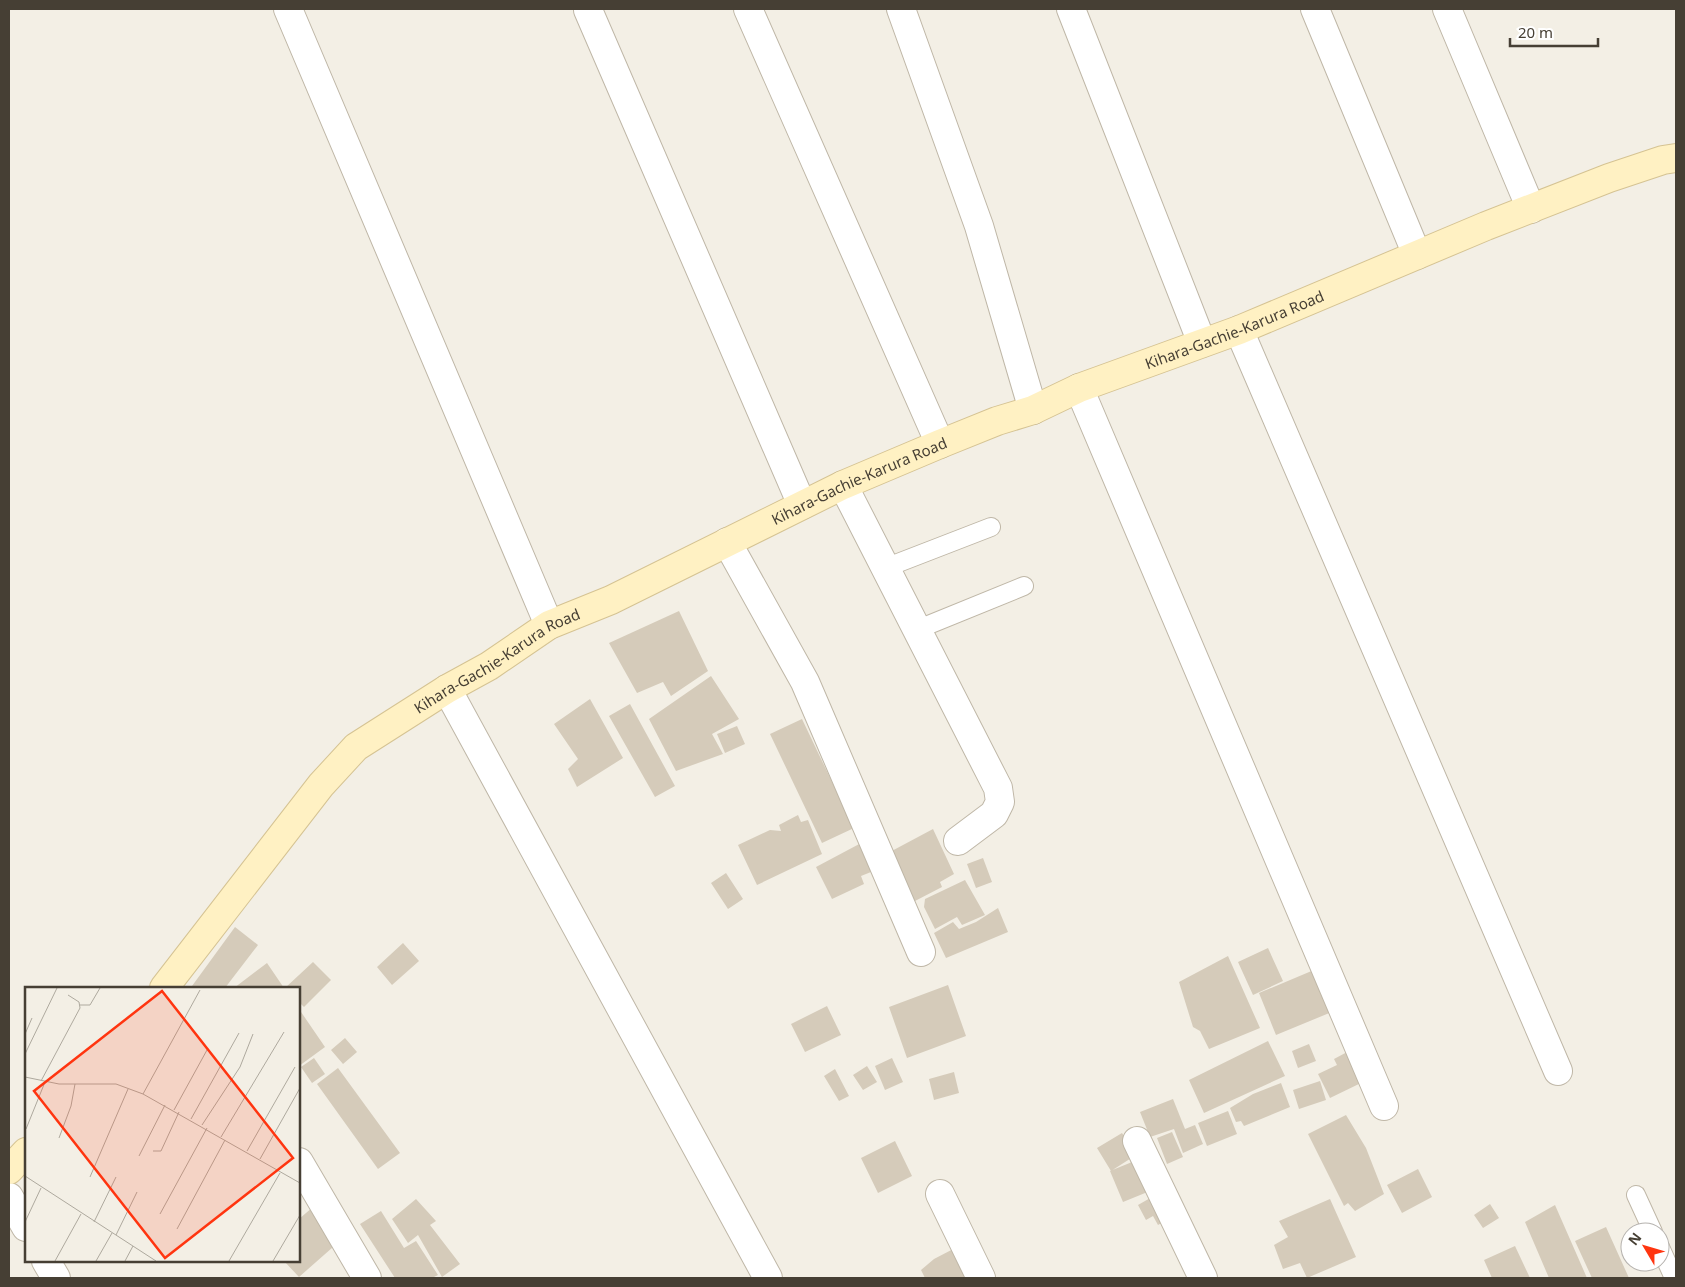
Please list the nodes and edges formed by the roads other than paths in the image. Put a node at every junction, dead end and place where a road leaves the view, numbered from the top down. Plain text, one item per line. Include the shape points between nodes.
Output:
1 (288, 9) edge
2 (748, 9) edge
3 (901, 9) edge
4 (1071, 9) edge
5 (1315, 9) edge
6 (1448, 9) edge
7 (588, 10) dead end
8 (1676, 158) edge
9 (1531, 209) junction
10 (1417, 255) junction
11 (1239, 330) junction
12 (1202, 343) junction
13 (1079, 388) junction
14 (1033, 410) junction
15 (940, 444) junction
16 (843, 485) junction
17 (802, 505) junction
18 (991, 528) dead end
19 (727, 542) junction
20 (885, 568) junction
21 (1024, 586) dead end
22 (550, 624) junction
23 (916, 630) junction
24 (446, 689) junction
25 (958, 841) dead end
26 (921, 952) dead end
27 (165, 987) edge
28 (1558, 1071) dead end
29 (1384, 1106) dead end
30 (1137, 1141) dead end
31 (25, 1153) edge
32 (300, 1164) edge
33 (9, 1170) edge
34 (940, 1194) dead end
35 (1636, 1195) dead end
36 (9, 1197) edge
37 (1648, 1222) edge
38 (25, 1225) edge
39 (47, 1262) edge
40 (56, 1278) edge
41 (367, 1278) edge
42 (768, 1278) edge
43 (981, 1278) edge
44 (1203, 1278) edge

1 - 22 street
2 - 15 street
3 - 14 street via 979,226
4 - 12 street
5 - 10 street
6 - 9 street
7 - 17 street
8 - 9 street, Kihara-Gachie-Karura Road via 1609,178
9 - 10 street, Kihara-Gachie-Karura Road
10 - 11 street, Kihara-Gachie-Karura Road
11 - 12 street, Kihara-Gachie-Karura Road
11 - 28 street
12 - 13 street, Kihara-Gachie-Karura Road
13 - 14 street, Kihara-Gachie-Karura Road
13 - 29 street
14 - 15 street, Kihara-Gachie-Karura Road
15 - 16 street, Kihara-Gachie-Karura Road
16 - 17 street, Kihara-Gachie-Karura Road
16 - 20 street
17 - 19 street, Kihara-Gachie-Karura Road
18 - 20 lane
19 - 22 street, Kihara-Gachie-Karura Road via 611,600
19 - 26 street via 805,682
20 - 23 street
21 - 23 lane
22 - 24 street, Kihara-Gachie-Karura Road via 488,666
23 - 25 street via 998,788 1000,802 994,814
24 - 27 street, Kihara-Gachie-Karura Road via 356,746 321,786
24 - 42 street
30 - 44 street
31 - 33 street
32 - 41 street
34 - 43 street
35 - 37 lane
36 - 38 street
39 - 40 street

